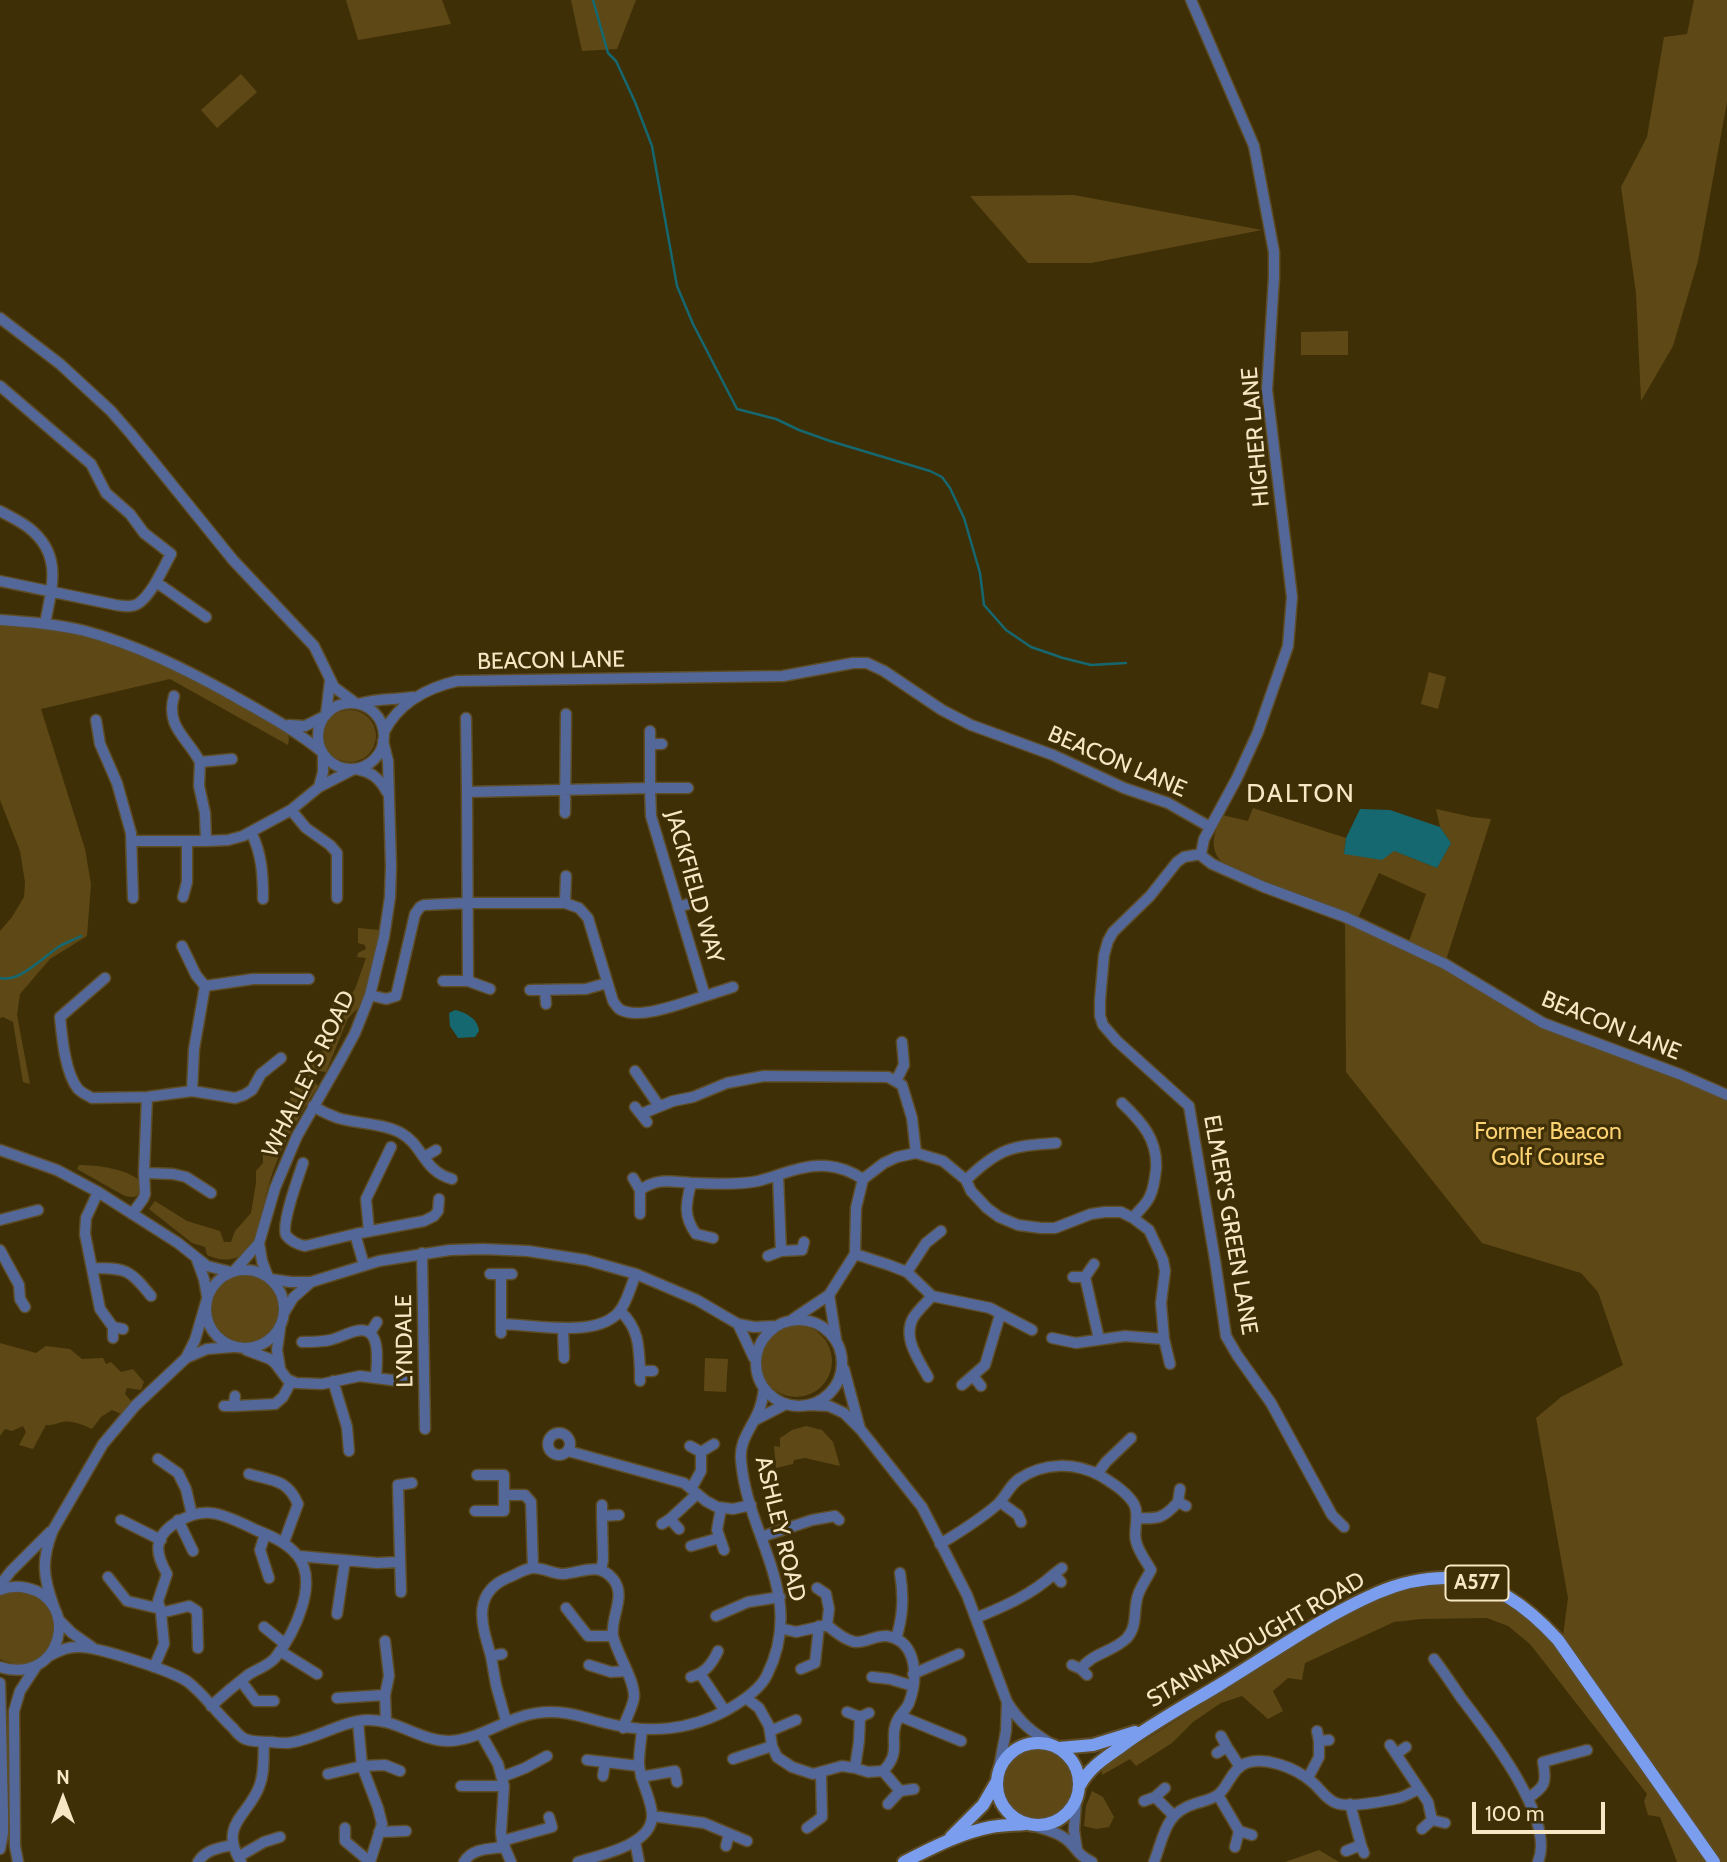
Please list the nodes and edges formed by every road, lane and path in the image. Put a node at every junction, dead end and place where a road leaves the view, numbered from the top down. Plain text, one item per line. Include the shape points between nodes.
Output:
1 (1191, 0) edge
2 (0, 318) edge
3 (0, 386) edge
4 (0, 511) edge
5 (0, 581) edge
6 (156, 582) junction
7 (51, 591) junction
8 (206, 617) dead end
9 (0, 620) edge
10 (45, 624) junction
11 (330, 681) junction
12 (174, 695) dead end
13 (421, 695) junction
14 (356, 703) junction
15 (565, 714) dead end
16 (325, 715) junction
17 (466, 718) dead end
18 (96, 719) dead end
19 (285, 725) junction
20 (650, 731) dead end
21 (453, 734) dead end
22 (466, 734) junction
23 (384, 736) junction
24 (650, 744) junction
25 (662, 744) dead end
26 (322, 753) junction
27 (232, 759) dead end
28 (200, 762) junction
29 (355, 769) junction
30 (319, 787) junction
31 (650, 788) junction
32 (688, 788) dead end
33 (566, 790) junction
34 (467, 792) junction
35 (389, 795) junction
36 (291, 810) junction
37 (565, 813) dead end
38 (1210, 827) junction
39 (251, 832) junction
40 (132, 841) junction
41 (187, 841) junction
42 (206, 841) junction
43 (1201, 854) junction
44 (566, 876) dead end
45 (181, 898) dead end
46 (133, 899) dead end
47 (263, 899) dead end
48 (337, 899) dead end
49 (468, 903) junction
50 (565, 903) junction
51 (692, 903) dead end
52 (678, 907) junction
53 (182, 946) dead end
54 (105, 978) dead end
55 (309, 979) dead end
56 (443, 981) dead end
57 (468, 981) junction
58 (607, 984) junction
59 (205, 986) junction
60 (733, 987) dead end
61 (489, 989) dead end
62 (530, 990) dead end
63 (545, 990) junction
64 (370, 995) junction
65 (705, 996) junction
66 (546, 1004) dead end
67 (902, 1042) dead end
68 (281, 1058) dead end
69 (635, 1071) dead end
70 (896, 1081) junction
71 (192, 1091) junction
72 (1727, 1094) edge
73 (147, 1097) junction
74 (1122, 1103) dead end
75 (313, 1106) junction
76 (659, 1106) junction
77 (641, 1115) dead end
78 (1056, 1143) dead end
79 (391, 1147) dead end
80 (0, 1150) edge
81 (436, 1150) dead end
82 (916, 1153) junction
83 (424, 1157) junction
84 (303, 1163) dead end
85 (144, 1172) junction
86 (778, 1175) junction
87 (634, 1178) dead end
88 (452, 1179) dead end
89 (863, 1179) junction
90 (966, 1180) junction
91 (691, 1183) junction
92 (640, 1190) junction
93 (98, 1192) junction
94 (211, 1193) dead end
95 (439, 1199) dead end
96 (38, 1210) dead end
97 (132, 1214) junction
98 (640, 1214) dead end
99 (1133, 1218) junction
100 (0, 1220) edge
101 (369, 1231) junction
102 (941, 1231) dead end
103 (355, 1234) junction
104 (713, 1238) dead end
105 (804, 1242) dead end
106 (259, 1243) junction
107 (0, 1250) edge
108 (781, 1251) junction
109 (422, 1253) junction
110 (855, 1254) junction
111 (768, 1256) dead end
112 (197, 1260) junction
113 (1094, 1264) dead end
114 (364, 1265) junction
115 (93, 1268) junction
116 (232, 1271) junction
117 (907, 1272) junction
118 (512, 1274) dead end
119 (636, 1274) junction
120 (1073, 1277) dead end
121 (1085, 1277) junction
122 (270, 1278) junction
123 (311, 1282) junction
124 (829, 1295) junction
125 (152, 1296) dead end
126 (932, 1296) junction
127 (207, 1298) junction
128 (25, 1307) dead end
129 (620, 1311) junction
130 (284, 1313) junction
131 (1000, 1315) junction
132 (793, 1319) junction
133 (734, 1321) junction
134 (377, 1322) dead end
135 (281, 1325) junction
136 (776, 1325) junction
137 (329, 1328) dead end
138 (563, 1328) junction
139 (1032, 1330) dead end
140 (370, 1333) junction
141 (113, 1338) dead end
142 (1052, 1338) dead end
143 (1099, 1339) junction
144 (1164, 1339) junction
145 (332, 1340) junction
146 (836, 1340) junction
147 (302, 1342) dead end
148 (239, 1348) junction
149 (186, 1357) junction
150 (564, 1357) dead end
151 (755, 1360) junction
152 (1170, 1364) dead end
153 (842, 1365) junction
154 (280, 1368) junction
155 (653, 1371) dead end
156 (973, 1376) junction
157 (376, 1377) junction
158 (928, 1377) dead end
159 (333, 1381) junction
160 (291, 1382) junction
161 (407, 1382) dead end
162 (962, 1385) dead end
163 (981, 1386) dead end
164 (764, 1389) junction
165 (231, 1402) dead end
166 (786, 1404) junction
167 (809, 1405) junction
168 (754, 1420) junction
169 (425, 1429) dead end
170 (860, 1430) junction
171 (1132, 1438) dead end
172 (714, 1444) dead end
173 (690, 1446) dead end
174 (349, 1451) dead end
175 (568, 1451) dead end
176 (701, 1452) junction
177 (158, 1459) dead end
178 (249, 1474) dead end
179 (477, 1475) dead end
180 (1097, 1475) junction
181 (412, 1483) dead end
182 (1180, 1489) dead end
183 (694, 1491) junction
184 (505, 1495) junction
185 (1000, 1502) junction
186 (751, 1506) junction
187 (721, 1508) junction
188 (475, 1511) dead end
189 (192, 1515) junction
190 (619, 1516) dead end
191 (1137, 1518) junction
192 (121, 1520) dead end
193 (178, 1520) junction
194 (839, 1520) dead end
195 (1021, 1522) dead end
196 (1344, 1527) dead end
197 (679, 1529) dead end
198 (53, 1530) junction
199 (265, 1534) junction
200 (761, 1537) junction
201 (719, 1538) junction
202 (161, 1539) junction
203 (284, 1542) junction
204 (940, 1544) junction
205 (691, 1546) dead end
206 (724, 1550) dead end
207 (193, 1551) dead end
208 (299, 1556) junction
209 (345, 1560) junction
210 (401, 1562) junction
211 (533, 1567) junction
212 (601, 1570) junction
213 (1151, 1570) junction
214 (1163, 1570) dead end
215 (900, 1573) dead end
216 (1059, 1575) dead end
217 (108, 1577) dead end
218 (269, 1578) dead end
219 (0, 1585) edge
220 (0, 1590) edge
221 (826, 1590) dead end
222 (401, 1592) dead end
223 (780, 1597) junction
224 (54, 1607) junction
225 (566, 1608) dead end
226 (161, 1611) junction
227 (337, 1614) dead end
228 (716, 1616) dead end
229 (976, 1618) junction
230 (58, 1619) junction
231 (823, 1626) junction
232 (264, 1628) dead end
233 (780, 1628) junction
234 (613, 1636) junction
235 (895, 1639) junction
236 (384, 1641) dead end
237 (282, 1647) junction
238 (198, 1648) dead end
239 (99, 1650) junction
240 (718, 1651) dead end
241 (502, 1654) dead end
242 (959, 1654) dead end
243 (49, 1656) junction
244 (491, 1657) junction
245 (1434, 1659) dead end
246 (37, 1665) junction
247 (589, 1665) dead end
248 (0, 1667) edge
249 (154, 1667) junction
250 (801, 1669) dead end
251 (1080, 1670) dead end
252 (627, 1671) junction
253 (317, 1674) dead end
254 (913, 1674) junction
255 (872, 1677) dead end
256 (241, 1681) junction
257 (0, 1683) edge
258 (913, 1686) junction
259 (385, 1695) junction
260 (337, 1698) dead end
261 (746, 1698) junction
262 (275, 1701) dead end
263 (1007, 1702) junction
264 (211, 1706) junction
265 (725, 1711) junction
266 (847, 1712) dead end
267 (900, 1716) junction
268 (799, 1719) dead end
269 (506, 1721) junction
270 (358, 1722) junction
271 (386, 1722) junction
272 (624, 1728) junction
273 (1145, 1728) junction
274 (642, 1730) junction
275 (769, 1731) junction
276 (481, 1734) junction
277 (1221, 1736) dead end
278 (1322, 1737) dead end
279 (961, 1741) dead end
280 (264, 1742) junction
281 (772, 1746) junction
282 (1056, 1747) junction
283 (1227, 1747) junction
284 (1406, 1747) dead end
285 (1587, 1750) dead end
286 (1217, 1753) dead end
287 (733, 1759) dead end
288 (587, 1760) dead end
289 (606, 1762) junction
290 (362, 1766) junction
291 (639, 1766) junction
292 (1240, 1766) junction
293 (855, 1768) junction
294 (687, 1769) dead end
295 (400, 1771) dead end
296 (675, 1771) junction
297 (883, 1771) junction
298 (544, 1772) dead end
299 (821, 1772) junction
300 (328, 1774) dead end
301 (603, 1776) dead end
302 (640, 1777) junction
303 (998, 1777) junction
304 (1308, 1779) junction
305 (503, 1781) junction
306 (677, 1782) dead end
307 (1080, 1785) junction
308 (461, 1786) dead end
309 (1164, 1788) dead end
310 (914, 1789) dead end
311 (1419, 1789) junction
312 (900, 1791) junction
313 (1218, 1795) junction
314 (1155, 1797) junction
315 (1528, 1798) junction
316 (1143, 1801) dead end
317 (1076, 1802) junction
318 (888, 1804) dead end
319 (1350, 1804) junction
320 (652, 1815) junction
321 (1172, 1815) junction
322 (549, 1817) dead end
323 (1432, 1820) junction
324 (1445, 1823) dead end
325 (1030, 1825) junction
326 (345, 1828) dead end
327 (807, 1828) dead end
328 (1422, 1829) dead end
329 (406, 1831) dead end
330 (1239, 1831) junction
331 (379, 1832) junction
332 (729, 1834) junction
333 (1252, 1835) dead end
334 (280, 1837) dead end
335 (635, 1841) junction
336 (747, 1841) dead end
337 (947, 1841) junction
338 (503, 1844) junction
339 (233, 1845) junction
340 (726, 1846) dead end
341 (1235, 1847) dead end
342 (0, 1849) edge
343 (1346, 1852) dead end
344 (239, 1859) edge
345 (1081, 1859) edge
346 (18, 1862) edge
347 (198, 1862) edge
348 (370, 1862) edge
349 (464, 1862) edge
350 (511, 1862) edge
351 (578, 1862) edge
352 (639, 1862) edge
353 (904, 1862) edge
354 (1092, 1862) edge
355 (1154, 1862) edge
356 (1538, 1862) edge
357 (1714, 1862) edge

1 - 38 street, HIGHER LANE via 1254,146 1274,251 1267,390 1292,597 1288,646 1258,732
2 - 11 street via 111,411 233,560 314,646
3 - 6 street via 91,464 106,493 171,554
4 - 7 street via 47,545
5 - 7 street
6 - 7 street via 140,603 131,606
6 - 8 street
7 - 10 street
9 - 10 street
10 - 19 street via 86,632 153,655
11 - 14 street
11 - 16 street
12 - 28 street via 174,722
13 - 14 street, BEACON LANE
13 - 23 street, BEACON LANE via 399,709
13 - 38 street, BEACON LANE via 457,681 783,676 867,663 964,722 1168,803
14 - 16 street via 342,704
14 - 23 street via 376,715
15 - 33 street
16 - 19 street via 305,726
16 - 26 street via 317,734
17 - 22 street
18 - 40 street
19 - 26 street
20 - 24 street
21 - 22 street
22 - 34 street
23 - 29 street via 374,759
23 - 35 street, WHALLEYS ROAD
24 - 25 street
24 - 31 street
26 - 29 street via 336,766
26 - 30 street
27 - 28 street
28 - 42 street
29 - 30 street
29 - 35 street via 375,775
30 - 36 street
31 - 32 street, JACKFIELD WAY
31 - 33 street, JACKFIELD WAY
31 - 52 street, JACKFIELD WAY via 651,816
33 - 34 street, JACKFIELD WAY
33 - 37 street
34 - 49 street
35 - 64 street, WHALLEYS ROAD via 390,897
36 - 39 street
36 - 48 street via 334,849
38 - 43 street
39 - 42 street
39 - 47 street via 259,850
40 - 41 street
40 - 46 street
41 - 42 street
41 - 45 street via 187,882
43 - 72 street, BEACON LANE via 1212,864 1345,917 1445,964 1543,1023
43 - 196 street, ELMER'S GREEN LANE via 1177,862 1113,932 1104,955 1100,1016 1117,1041 1189,1107 1226,1336 1271,1402 1332,1515
44 - 50 street
49 - 50 street
49 - 57 street
49 - 64 street via 420,907 396,996
50 - 58 street, JACKFIELD WAY via 588,918
51 - 52 street
52 - 65 street, JACKFIELD WAY
53 - 59 street
54 - 73 street via 60,1017 72,1080 92,1098
55 - 59 street via 253,979
56 - 57 street
57 - 61 street
58 - 63 street via 593,989
58 - 65 street, JACKFIELD WAY via 617,1006 634,1013
59 - 71 street
60 - 65 street, JACKFIELD WAY
62 - 63 street
63 - 66 street
64 - 75 street, WHALLEYS ROAD via 355,1033
67 - 70 street via 904,1065
68 - 71 street via 244,1095 235,1098
69 - 76 street
70 - 76 street via 888,1077 764,1076
70 - 82 street via 908,1104
71 - 73 street
73 - 85 street
74 - 99 street via 1152,1138 1156,1159 1150,1197
75 - 83 street via 336,1118 398,1132
75 - 106 street, WHALLEYS ROAD via 275,1188
76 - 77 street
78 - 90 street via 1001,1152
79 - 101 street via 366,1199
80 - 93 street via 57,1170
81 - 83 street
82 - 89 street via 884,1163
82 - 90 street via 943,1161
83 - 88 street via 437,1173
84 - 103 street via 286,1234 306,1246
85 - 94 street via 186,1177
85 - 97 street via 143,1199
86 - 89 street via 828,1166 850,1170
86 - 91 street via 756,1181
86 - 108 street
87 - 92 street
89 - 110 street via 856,1208
90 - 99 street via 987,1208 1018,1225 1055,1228 1105,1212
91 - 92 street via 668,1180
91 - 104 street via 688,1223 696,1234
92 - 98 street
93 - 97 street
93 - 115 street via 86,1218
95 - 101 street via 438,1211 425,1221
96 - 100 street
97 - 112 street
99 - 144 street via 1149,1230 1163,1260
101 - 103 street
102 - 117 street via 926,1243
103 - 114 street
105 - 108 street via 802,1250
106 - 116 street, WHALLEYS ROAD
106 - 122 street
107 - 128 street
108 - 111 street
109 - 114 street
109 - 119 street via 467,1249 542,1252
109 - 169 street, LYNDALE
110 - 117 street
110 - 124 street
112 - 116 street via 213,1269
112 - 127 street
113 - 121 street
114 - 123 street
115 - 125 street via 119,1268 134,1275
115 - 141 street via 100,1309 118,1328
116 - 122 street via 245,1269
116 - 127 street via 213,1286
117 - 126 street
118 - 138 street via 495,1274 501,1328
119 - 129 street
119 - 133 street
120 - 121 street
121 - 143 street
122 - 123 street
122 - 130 street via 279,1289
123 - 130 street
124 - 132 street
124 - 146 street
126 - 131 street via 990,1308
126 - 158 street via 913,1318 909,1331
127 - 148 street via 205,1312 215,1335
127 - 149 street
129 - 138 street via 595,1326
129 - 155 street via 638,1340 640,1376
130 - 135 street
131 - 139 street
131 - 156 street via 985,1365
132 - 136 street
132 - 146 street via 819,1324
133 - 136 street via 754,1327
133 - 151 street
134 - 140 street
135 - 148 street via 265,1343
135 - 154 street
136 - 151 street via 761,1340
137 - 145 street
138 - 150 street
140 - 145 street via 358,1330
140 - 157 street via 377,1348
142 - 143 street via 1076,1343
143 - 144 street
144 - 152 street
145 - 147 street
146 - 153 street
148 - 149 street via 207,1349
148 - 154 street
149 - 198 street via 103,1444
151 - 164 street
153 - 167 street via 832,1391
153 - 170 street
154 - 160 street
156 - 162 street
156 - 163 street
157 - 159 street
157 - 161 street
159 - 160 street
159 - 174 street
160 - 165 street via 275,1404
164 - 166 street
164 - 168 street, ASHLEY ROAD
166 - 167 street
166 - 168 street
167 - 170 street via 844,1413
168 - 186 street, ASHLEY ROAD via 741,1450
170 - 204 street via 922,1507
171 - 180 street
172 - 176 street
173 - 176 street
175 - 183 street via 684,1483
176 - 183 street
177 - 189 street via 178,1473
178 - 203 street via 292,1490 298,1504
179 - 184 street via 505,1475
180 - 185 street via 1057,1465 1037,1469 1017,1480
180 - 191 street via 1127,1496
181 - 210 street via 398,1485
182 - 191 street via 1182,1504 1160,1518
183 - 187 street
183 - 197 street via 666,1521
184 - 188 street via 505,1511
184 - 211 street via 526,1495 531,1502
185 - 195 street
185 - 204 street
186 - 187 street
186 - 200 street, ASHLEY ROAD
187 - 201 street
189 - 193 street
189 - 199 street via 211,1513
190 - 212 street via 602,1510
191 - 213 street via 1136,1542
192 - 202 street
193 - 202 street
193 - 207 street
194 - 200 street via 821,1517
198 - 219 street
198 - 224 street via 44,1570
199 - 203 street
199 - 218 street via 260,1550
200 - 223 street, ASHLEY ROAD
201 - 205 street
201 - 206 street
202 - 226 street via 160,1561 167,1574 158,1601
203 - 208 street
204 - 229 street
208 - 209 street
208 - 237 street via 305,1594 298,1621
209 - 210 street
209 - 227 street
210 - 222 street
211 - 212 street via 564,1574
211 - 244 street via 503,1579 486,1595 481,1614
212 - 234 street via 618,1593
213 - 214 street
213 - 251 street via 1139,1594 1129,1635 1116,1647 1092,1657
215 - 235 street via 903,1611
216 - 229 street via 1020,1600
217 - 226 street via 127,1601
220 - 224 street via 33,1589
221 - 231 street via 829,1609
223 - 228 street via 748,1602
223 - 233 street, ASHLEY ROAD
224 - 230 street
225 - 234 street via 588,1636
226 - 238 street via 188,1606 197,1611
226 - 249 street via 164,1644
229 - 263 street
230 - 239 street, ASHLEY ROAD
230 - 243 street via 56,1645
231 - 233 street via 796,1632
231 - 235 street via 853,1642 876,1636
231 - 250 street via 815,1663
232 - 237 street
233 - 261 street, ASHLEY ROAD via 767,1677
234 - 252 street
235 - 254 street via 908,1646
236 - 259 street via 389,1676
237 - 253 street
237 - 256 street via 272,1661
239 - 243 street, ASHLEY ROAD via 66,1648
239 - 249 street, ASHLEY ROAD
240 - 265 street via 713,1662 696,1676
241 - 244 street
242 - 254 street
243 - 246 street
244 - 269 street
245 - 315 street
246 - 248 street via 24,1670
246 - 346 street via 16,1702
247 - 252 street
249 - 264 street, ASHLEY ROAD via 186,1680
252 - 272 street via 634,1696
254 - 258 street
255 - 258 street
256 - 262 street via 256,1701
256 - 264 street
257 - 342 street
258 - 267 street
259 - 260 street
259 - 271 street
261 - 265 street, ASHLEY ROAD
261 - 275 street via 759,1708
263 - 282 street via 1024,1726
263 - 303 street
264 - 280 street, ASHLEY ROAD via 244,1738
265 - 274 street, ASHLEY ROAD via 674,1729
266 - 293 street via 864,1715
267 - 279 street
267 - 297 street via 895,1722 894,1754
268 - 275 street
269 - 272 street, ASHLEY ROAD via 557,1711
269 - 276 street, ASHLEY ROAD
270 - 271 street, ASHLEY ROAD
270 - 280 street, ASHLEY ROAD via 289,1743
270 - 290 street
271 - 276 street, ASHLEY ROAD via 449,1741
272 - 274 street, ASHLEY ROAD
273 - 282 main road, STANNANOUGHT ROAD / A577 via 1093,1745
273 - 307 main road, STANNANOUGHT ROAD / A577 via 1092,1768
273 - 357 main road, STANNANOUGHT ROAD / A577 via 1355,1603 1413,1582 1466,1580 1505,1594 1558,1640
274 - 291 street
275 - 281 street
276 - 305 street
277 - 283 street
278 - 304 street
280 - 339 street via 262,1779 235,1823
281 - 287 street via 746,1760
281 - 299 street via 777,1757 792,1767
282 - 303 main road, A577 via 1042,1743 1019,1747 1003,1763
282 - 307 main road via 1074,1764
283 - 286 street
283 - 292 street
284 - 311 street via 1393,1750
285 - 315 street via 1543,1762 1546,1778
288 - 289 street
289 - 291 street
289 - 301 street
290 - 295 street via 384,1765
290 - 300 street
290 - 331 street via 378,1808
291 - 302 street
292 - 304 street via 1267,1762
292 - 313 street
293 - 297 street
293 - 299 street via 842,1766
294 - 296 street
296 - 302 street
296 - 306 street
297 - 312 street
298 - 305 street via 543,1758
299 - 327 street via 822,1817
302 - 320 street
303 - 325 main road via 998,1795 1004,1807
303 - 337 main road, A577 via 983,1805
304 - 319 street via 1329,1799
305 - 308 street
305 - 338 street
307 - 317 main road, A577
309 - 314 street
310 - 312 street
311 - 319 street via 1398,1798
311 - 323 street
312 - 318 street
313 - 321 street
313 - 330 street
314 - 316 street
314 - 321 street
315 - 356 street via 1540,1834
317 - 325 main road, A577 via 1057,1821
317 - 345 street via 1074,1830
319 - 343 street via 1362,1849
320 - 332 street via 704,1823
320 - 335 street via 649,1828
321 - 355 street
322 - 338 street via 552,1827
323 - 324 street
323 - 328 street
325 - 337 main road, A577 via 992,1827
325 - 345 street via 1060,1835
326 - 348 street via 345,1841
329 - 331 street
330 - 333 street
330 - 341 street
331 - 348 street
332 - 336 street
332 - 340 street
334 - 344 street
335 - 351 street
335 - 352 street
337 - 353 main road, A577
338 - 349 street via 476,1851
338 - 350 street
339 - 344 street
339 - 347 street via 204,1854
345 - 354 street

